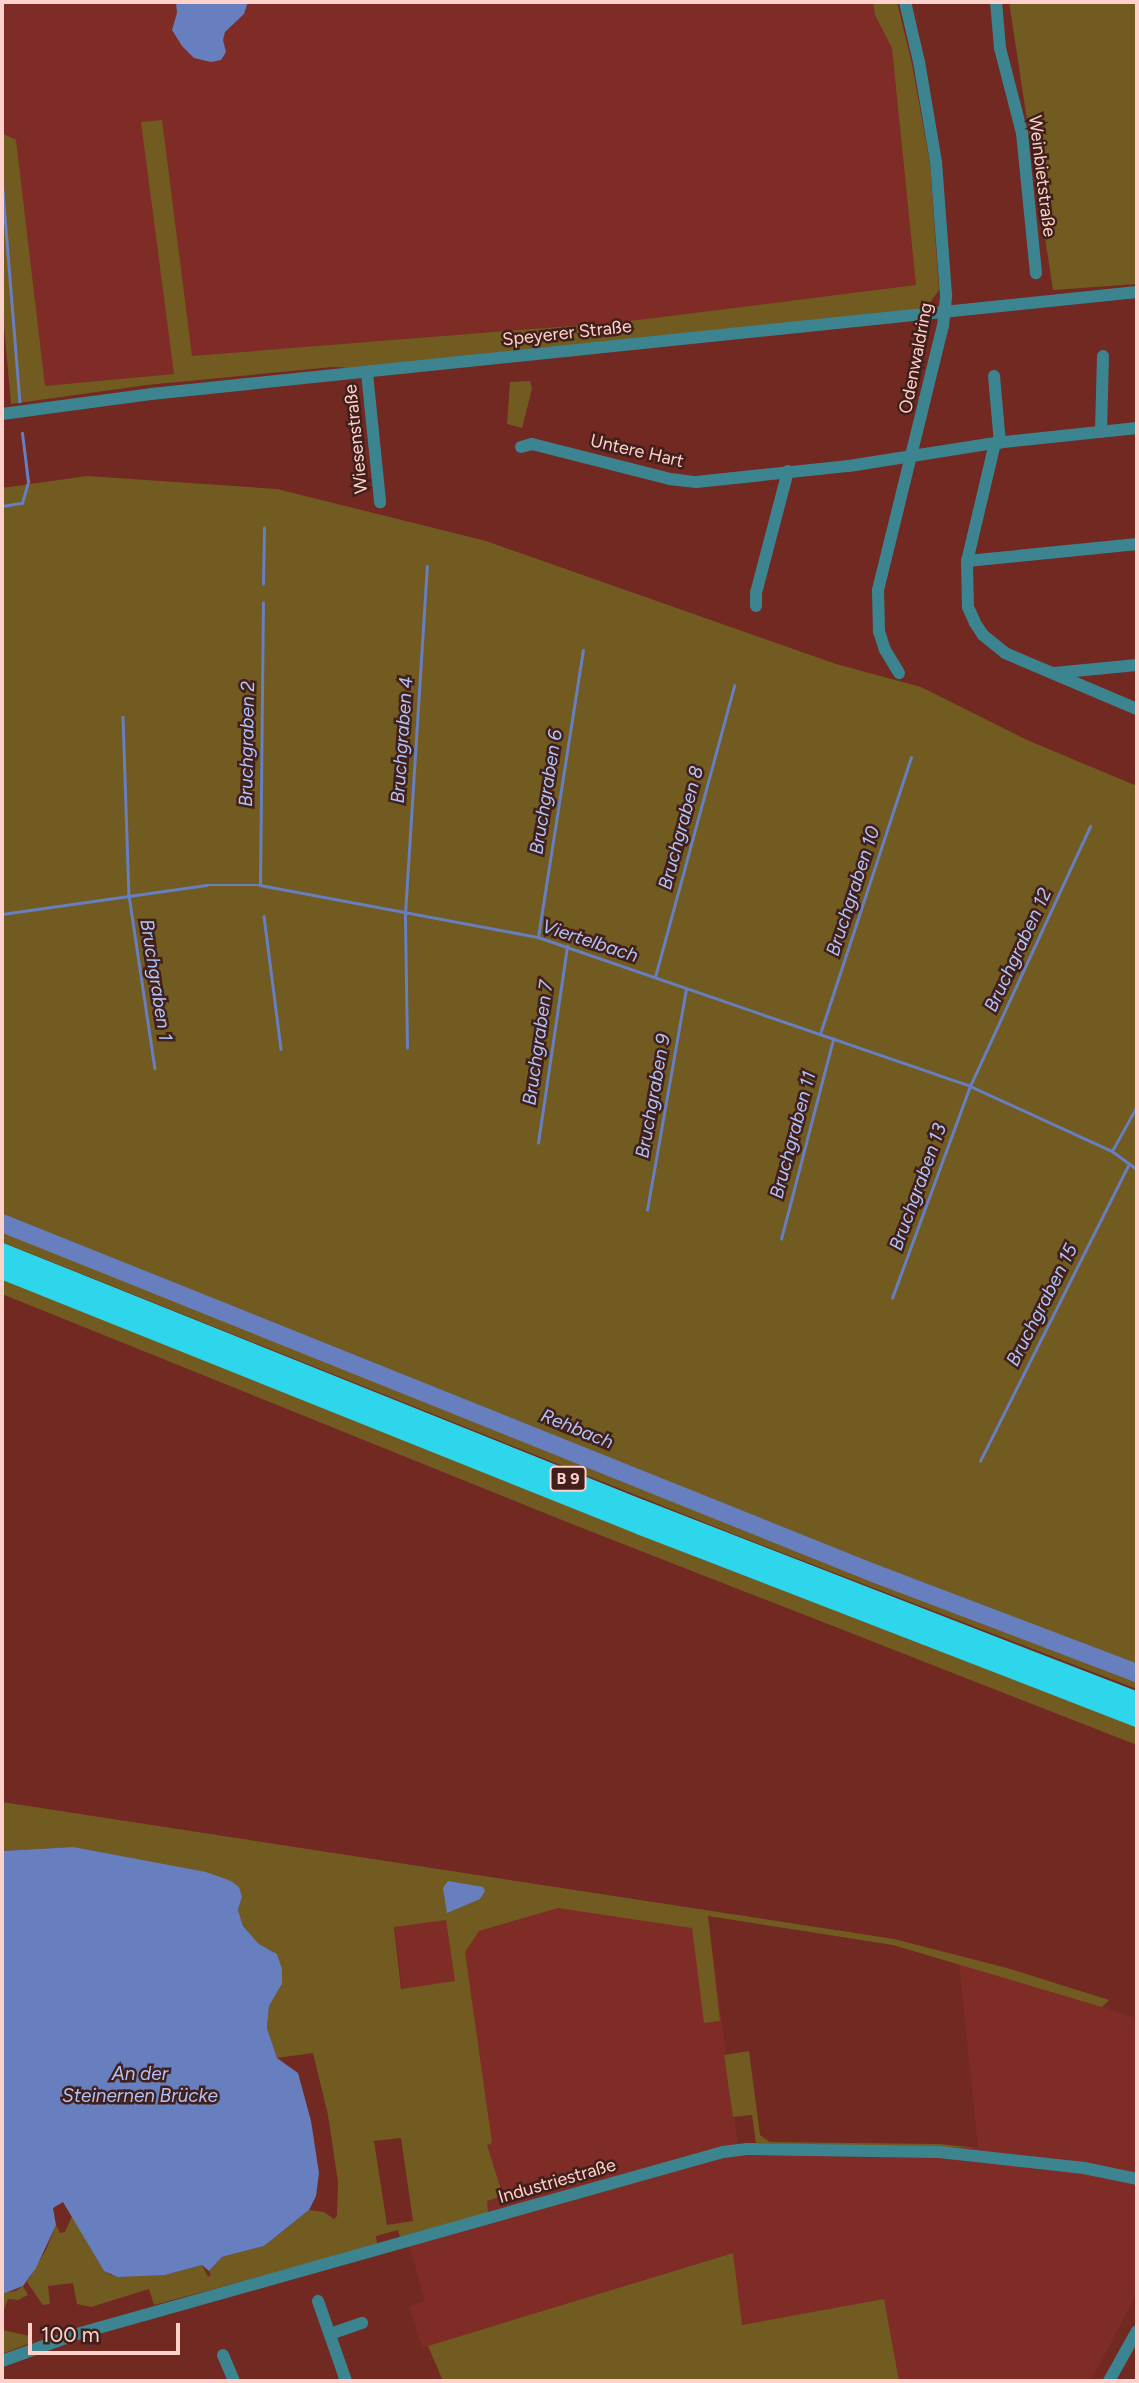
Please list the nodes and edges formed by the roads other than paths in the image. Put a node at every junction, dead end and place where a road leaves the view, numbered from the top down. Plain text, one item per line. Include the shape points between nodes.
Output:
1 (905, 2) edge
2 (996, 2) edge
3 (1036, 273) dead end
4 (1137, 292) edge
5 (945, 312) junction
6 (1103, 356) dead end
7 (368, 373) junction
8 (994, 376) dead end
9 (2, 414) edge
10 (1137, 428) edge
11 (1101, 432) junction
12 (997, 443) junction
13 (521, 447) dead end
14 (913, 454) junction
15 (788, 471) junction
16 (380, 502) dead end
17 (1137, 544) edge
18 (967, 561) junction
19 (756, 606) dead end
20 (1137, 664) edge
21 (899, 673) dead end
22 (1054, 674) junction
23 (1137, 709) edge
24 (2, 1252) edge
25 (2, 1270) edge
26 (1137, 1701) edge
27 (1137, 1718) edge
28 (1137, 2179) edge
29 (318, 2301) dead end
30 (362, 2323) dead end
31 (1137, 2331) edge
32 (330, 2334) junction
33 (223, 2355) dead end
34 (2, 2361) edge
35 (234, 2381) edge
36 (346, 2381) edge
37 (1109, 2381) edge

1 - 5 street, Odenwaldring via 936,162
2 - 3 street, Weinbietstraße via 1000,48 1022,133
4 - 5 street, Speyerer Straße
5 - 7 street, Speyerer Straße
5 - 14 street, Odenwaldring
6 - 11 street
7 - 9 street, Speyerer Straße
7 - 16 street, Wiesenstraße
8 - 12 street
10 - 11 street, Untere Hart
11 - 12 street, Untere Hart
12 - 14 street, Untere Hart
12 - 18 street
13 - 15 street, Untere Hart via 532,444 696,482
14 - 15 street, Untere Hart
14 - 21 street, Odenwaldring via 876,608 885,650
15 - 19 street
17 - 18 street
18 - 22 street via 968,607 983,635 1005,653
20 - 22 street
22 - 23 street
24 - 26 highway, B 9 via 642,1509
25 - 27 highway, B 9 via 653,1531
28 - 34 street, Industriestraße via 1084,2168 939,2152 723,2152 77,2334
29 - 32 street
30 - 32 street
31 - 37 street
32 - 36 street
33 - 35 street

